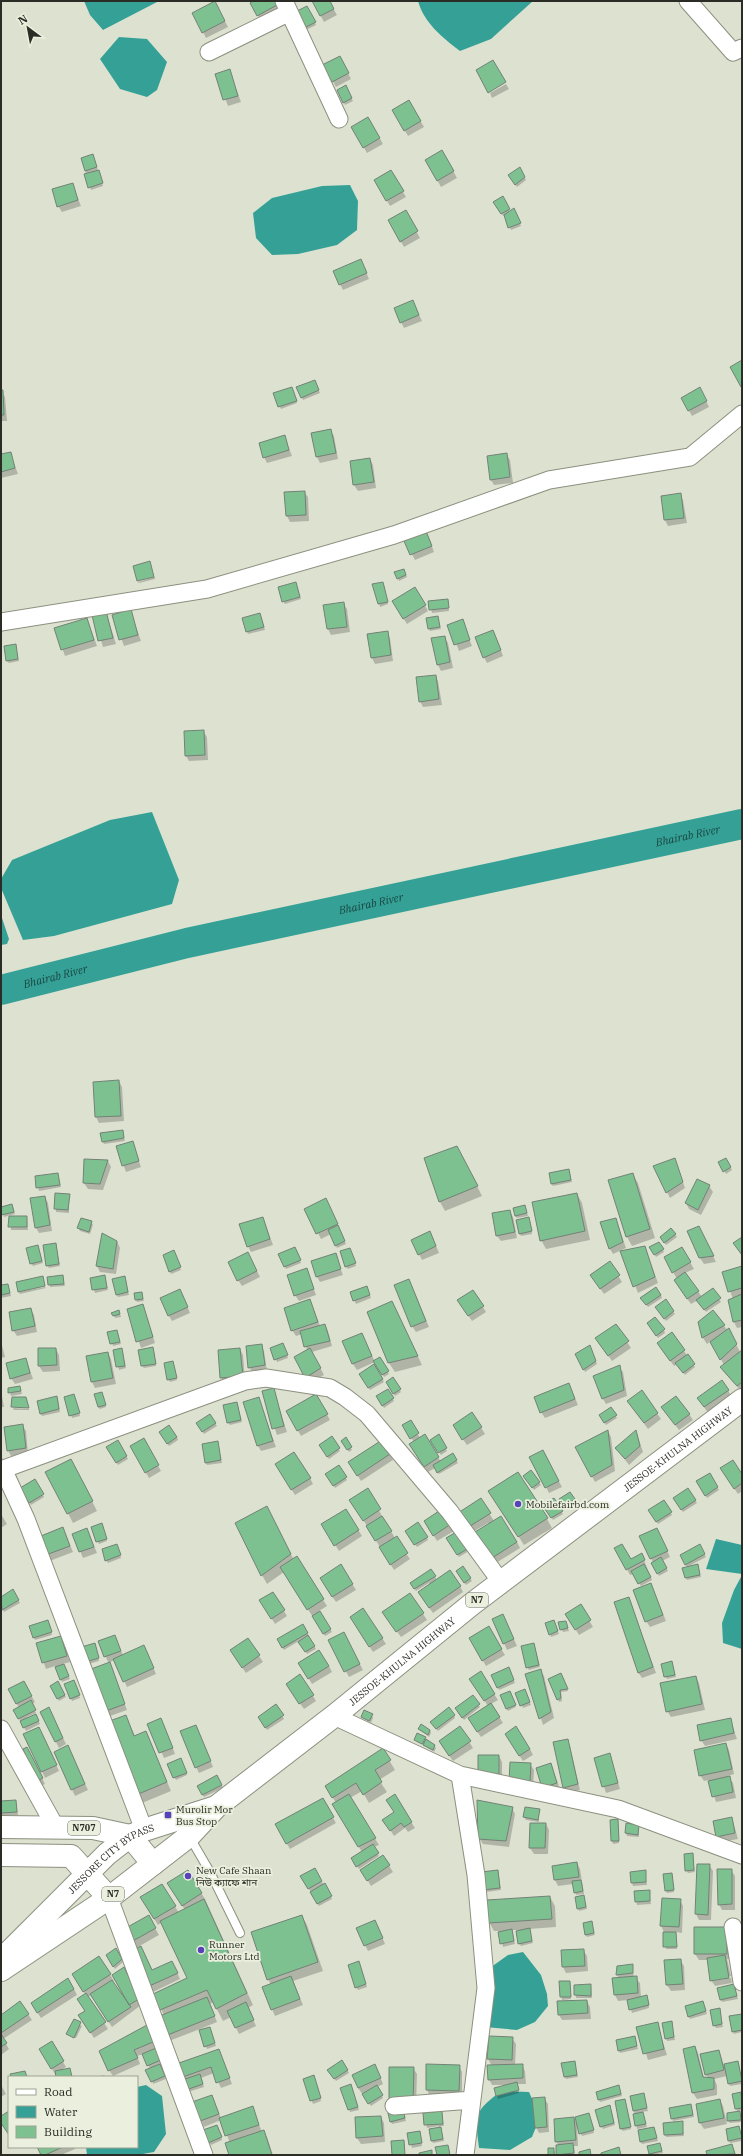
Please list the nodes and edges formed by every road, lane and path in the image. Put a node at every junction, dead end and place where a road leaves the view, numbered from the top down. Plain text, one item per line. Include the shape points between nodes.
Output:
1 (688, 1) edge
2 (286, 7) edge
3 (742, 48) edge
4 (209, 52) dead end
5 (339, 119) dead end
6 (742, 414) edge
7 (1, 622) edge
8 (742, 1400) edge
9 (2, 1470) edge
10 (501, 1582) junction
11 (334, 1716) junction
12 (1, 1729) edge
13 (460, 1775) junction
14 (216, 1807) junction
15 (1, 1827) edge
16 (56, 1828) junction
17 (137, 1833) junction
18 (189, 1836) junction
19 (742, 1854) edge
20 (1, 1855) edge
21 (153, 1864) junction
22 (88, 1873) junction
23 (109, 1898) junction
24 (733, 1927) dead end
25 (240, 1933) dead end
26 (1, 1960) edge
27 (1, 1970) edge
28 (742, 1982) edge
29 (472, 2100) junction
30 (394, 2106) dead end
31 (204, 2155) edge
32 (465, 2155) edge

1 - 3 street via 733,52
2 - 4 street
2 - 5 street
6 - 7 street via 690,457 549,480 394,535 207,589
8 - 10 highway, JESSOE-KHULNA HIGHWAY / N7
9 - 10 street via 245,1381 266,1378 330,1388 367,1414 450,1512
9 - 17 street via 26,1519
10 - 11 highway, JESSOE-KHULNA HIGHWAY / N7
11 - 13 street
11 - 14 highway, JESSOE-KHULNA HIGHWAY / N7
12 - 16 street
13 - 19 street via 618,1809
13 - 29 street via 476,1875 486,1988
14 - 17 highway, JESSORE CITY BYPASS / N7
14 - 18 highway, N7
15 - 16 highway, N707
16 - 17 highway, N707 via 93,1828
17 - 21 highway
17 - 22 highway, JESSORE CITY BYPASS / N7 via 107,1854
18 - 21 highway, N7
18 - 25 lane
20 - 22 highway via 71,1856
21 - 23 highway, N7
22 - 23 highway
22 - 26 highway, JESSORE CITY BYPASS / N7
23 - 27 highway, N7
23 - 31 street
24 - 28 street
29 - 30 street
29 - 32 street

